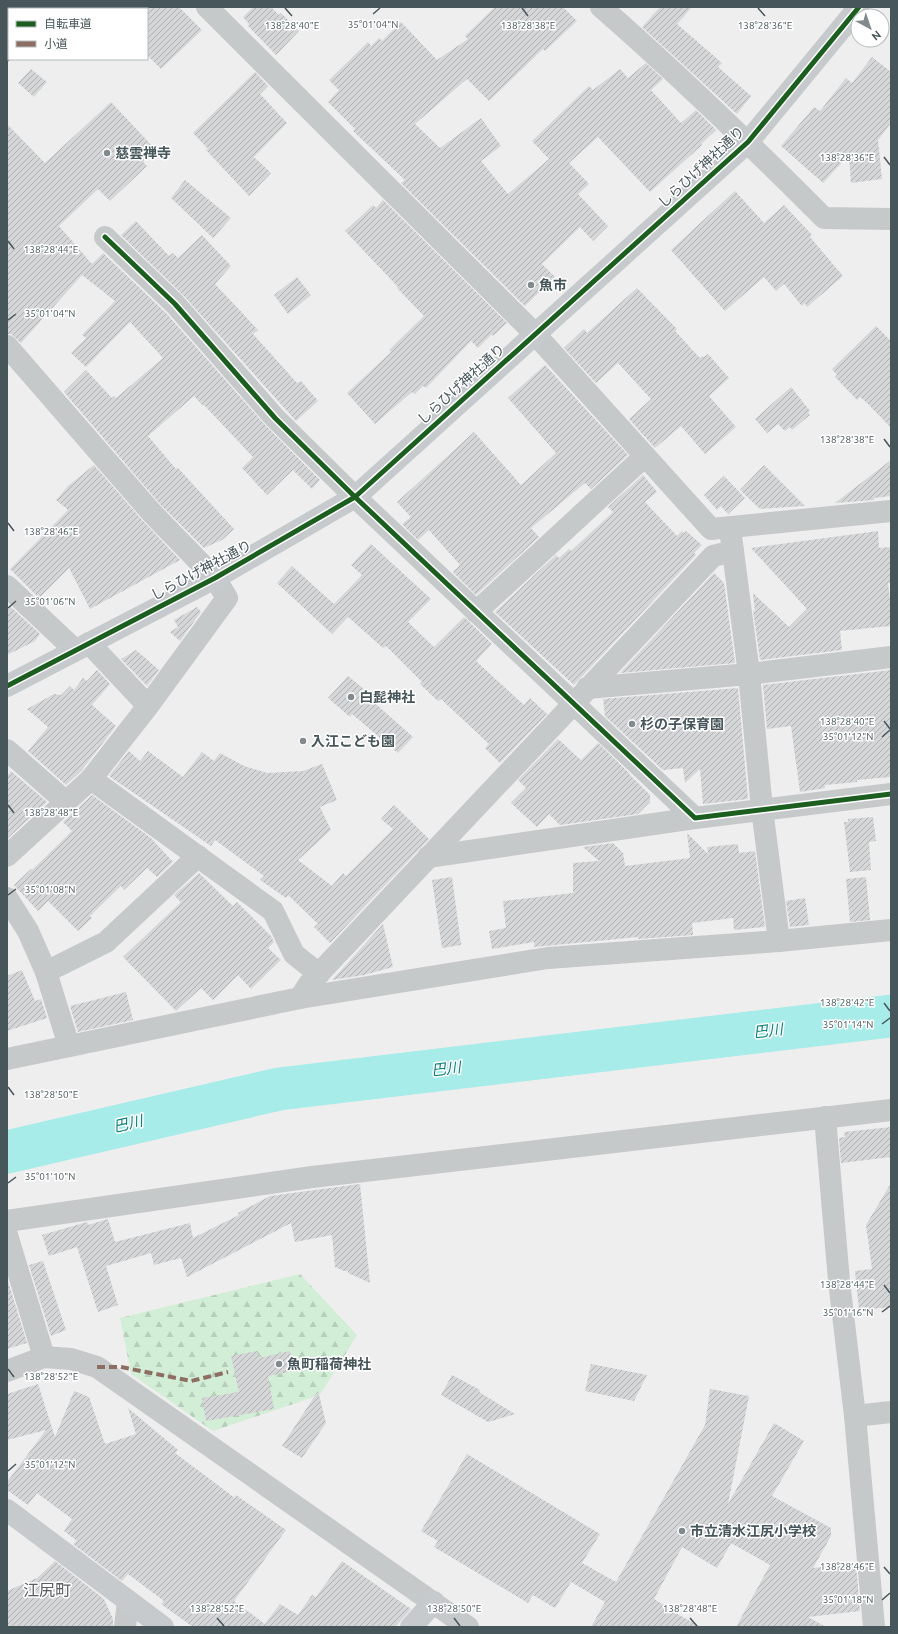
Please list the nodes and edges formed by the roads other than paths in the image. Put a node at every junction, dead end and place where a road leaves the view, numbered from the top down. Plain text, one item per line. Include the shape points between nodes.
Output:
1 (207, 7) edge
2 (601, 7) edge
3 (859, 7) edge
4 (748, 142) junction
5 (891, 219) edge
6 (105, 237) dead end
7 (534, 334) junction
8 (7, 346) edge
9 (645, 456) junction
10 (355, 497) junction
11 (891, 512) edge
12 (730, 527) junction
13 (733, 551) junction
14 (215, 578) junction
15 (7, 586) edge
16 (476, 612) junction
17 (82, 647) junction
18 (891, 657) edge
19 (749, 674) junction
20 (7, 686) edge
21 (580, 696) junction
22 (148, 706) junction
23 (7, 750) edge
24 (91, 779) junction
25 (891, 794) edge
26 (66, 802) junction
27 (762, 809) junction
28 (695, 818) junction
29 (7, 856) edge
30 (198, 856) junction
31 (428, 857) junction
32 (7, 898) edge
33 (891, 930) edge
34 (779, 941) junction
35 (46, 972) junction
36 (319, 974) junction
37 (300, 998) junction
38 (69, 1046) junction
39 (7, 1059) edge
40 (891, 1110) edge
41 (825, 1117) junction
42 (7, 1221) edge
43 (7, 1234) edge
44 (44, 1357) junction
45 (7, 1371) edge
46 (891, 1412) edge
47 (855, 1416) junction
48 (7, 1510) edge
49 (128, 1601) junction
50 (434, 1602) junction
51 (125, 1627) edge
52 (163, 1627) edge
53 (411, 1627) edge
54 (468, 1627) edge
55 (874, 1627) edge

1 - 7 street
2 - 4 street
3 - 4 street, しらひげ神社通り
4 - 5 street via 824,218
4 - 7 street, しらひげ神社通り
6 - 10 street via 174,304 275,418
7 - 9 street
7 - 10 street, しらひげ神社通り
8 - 14 street via 151,512
9 - 12 street via 710,529
9 - 16 street
10 - 14 street, しらひげ神社通り
10 - 16 street
11 - 12 street
12 - 13 street
13 - 19 street
13 - 21 street via 713,556
14 - 17 street, しらひげ神社通り
14 - 22 street via 227,598
15 - 17 street
16 - 21 street
17 - 20 street, しらひげ神社通り
17 - 22 street
18 - 19 street
19 - 21 street
19 - 27 street
21 - 28 street
21 - 31 street
22 - 24 street
23 - 26 street
24 - 26 street
24 - 30 street
25 - 27 street
26 - 29 street
27 - 28 street
27 - 34 street
28 - 31 street
30 - 35 street via 106,942
30 - 36 street via 273,911 294,954
31 - 36 street
32 - 35 street via 28,931
33 - 34 street
34 - 37 street via 548,958
35 - 38 street
36 - 37 street
37 - 38 street
38 - 39 street
40 - 41 street
41 - 42 street via 312,1177
41 - 47 street via 839,1281
43 - 44 street
44 - 45 street
44 - 50 street via 71,1359 97,1367
46 - 47 street
47 - 55 street
48 - 49 street
49 - 51 street
49 - 52 street
50 - 53 street
50 - 54 street

